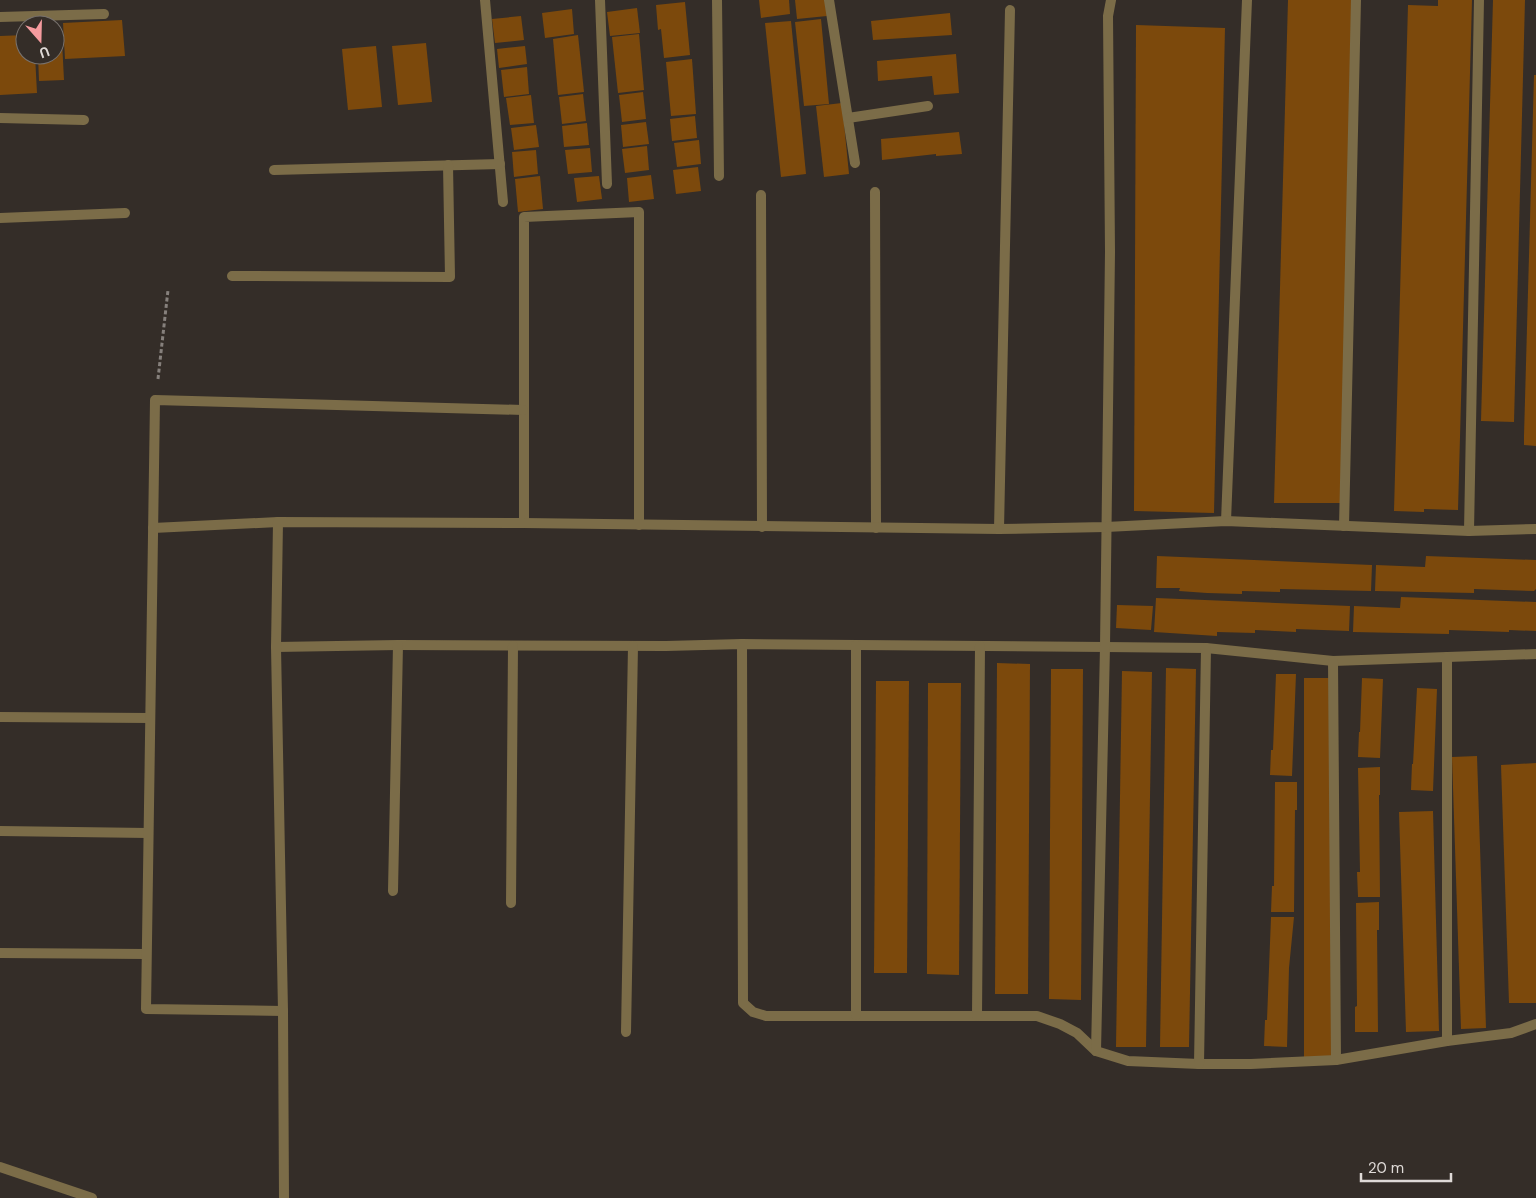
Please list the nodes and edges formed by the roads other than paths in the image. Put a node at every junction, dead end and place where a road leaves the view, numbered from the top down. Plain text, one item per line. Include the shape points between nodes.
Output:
1 (488, 0) edge
2 (600, 0) edge
3 (717, 0) edge
4 (829, 0) edge
5 (1111, 0) edge
6 (1247, 0) edge
7 (1356, 0) edge
8 (1479, 0) edge
9 (1010, 10) dead end
10 (104, 14) dead end
11 (0, 17) edge
12 (928, 106) dead end
13 (0, 118) edge
14 (848, 118) junction
15 (84, 120) dead end
16 (855, 163) dead end
17 (500, 164) junction
18 (448, 165) junction
19 (274, 170) dead end
20 (719, 176) dead end
21 (606, 184) dead end
22 (875, 192) dead end
23 (761, 195) dead end
24 (503, 202) dead end
25 (125, 213) dead end
26 (0, 218) edge
27 (232, 276) dead end
28 (523, 410) junction
29 (1226, 521) junction
30 (278, 522) junction
31 (524, 523) junction
32 (639, 525) junction
33 (1344, 526) junction
34 (762, 527) junction
35 (1106, 527) junction
36 (153, 528) junction
37 (876, 528) junction
38 (999, 529) junction
39 (1536, 529) edge
40 (1469, 531) junction
41 (742, 644) junction
42 (398, 645) junction
43 (856, 645) junction
44 (513, 646) junction
45 (633, 646) junction
46 (980, 646) junction
47 (276, 647) junction
48 (1105, 647) junction
49 (1206, 648) junction
50 (1536, 654) edge
51 (1448, 657) junction
52 (1333, 660) junction
53 (0, 717) edge
54 (150, 718) junction
55 (0, 831) edge
56 (148, 833) junction
57 (393, 891) dead end
58 (511, 903) dead end
59 (0, 953) edge
60 (146, 954) junction
61 (283, 1011) junction
62 (856, 1016) junction
63 (977, 1016) junction
64 (1536, 1024) edge
65 (626, 1032) dead end
66 (1446, 1041) junction
67 (1096, 1051) junction
68 (1336, 1060) junction
69 (1199, 1064) junction
70 (0, 1167) edge
71 (92, 1198) edge
72 (284, 1198) edge

1 - 17 street
2 - 21 street
3 - 20 street
4 - 14 street
5 - 35 street via 1108,16 1110,252
6 - 29 street
7 - 33 street
8 - 40 street
9 - 38 street
10 - 11 street
12 - 14 street
13 - 15 street
14 - 16 street
17 - 18 street
17 - 24 street
18 - 19 street
18 - 27 street via 450,277
22 - 37 street
23 - 34 street
25 - 26 street
28 - 31 street
28 - 32 street via 524,217 639,212
28 - 36 street via 155,400
29 - 33 street
29 - 35 street
30 - 31 street
30 - 36 street
30 - 47 street
31 - 32 street
32 - 34 street
33 - 40 street
34 - 37 street
35 - 38 street
35 - 48 street
36 - 54 street
37 - 38 street
39 - 40 street
41 - 43 street
41 - 45 street
41 - 62 street via 743,1003 753,1012 766,1016
42 - 44 street
42 - 47 street
42 - 57 street
43 - 46 street
43 - 62 street
44 - 45 street
44 - 58 street
45 - 65 street
46 - 48 street
46 - 63 street
47 - 61 street
48 - 49 street
48 - 67 street
49 - 52 street
49 - 69 street
50 - 51 street
51 - 52 street
51 - 66 street
52 - 68 street
53 - 54 street
54 - 56 street
55 - 56 street
56 - 60 street
59 - 60 street
60 - 61 street via 146,1009
61 - 72 street
62 - 63 street
63 - 67 street via 1037,1016 1077,1033
64 - 66 street via 1511,1033
66 - 68 street
67 - 69 street via 1128,1061
68 - 69 street
70 - 71 street

